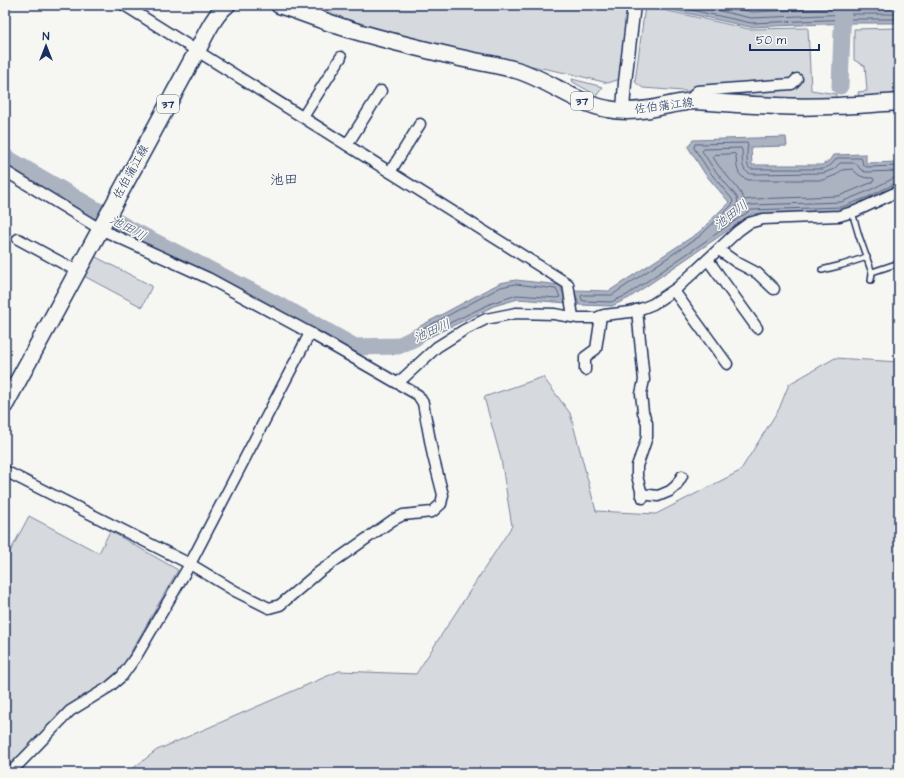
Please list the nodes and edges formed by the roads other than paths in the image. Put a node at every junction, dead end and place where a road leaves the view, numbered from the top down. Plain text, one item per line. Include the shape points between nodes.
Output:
1 (124, 5) edge
2 (227, 5) edge
3 (278, 5) edge
4 (634, 5) edge
5 (197, 51) junction
6 (341, 56) dead end
7 (797, 79) dead end
8 (381, 91) dead end
9 (689, 101) junction
10 (899, 102) edge
11 (623, 110) junction
12 (303, 117) junction
13 (420, 124) dead end
14 (347, 145) junction
15 (5, 171) edge
16 (390, 172) junction
17 (899, 192) edge
18 (852, 212) junction
19 (102, 226) junction
20 (18, 239) dead end
21 (719, 250) junction
22 (867, 257) junction
23 (708, 260) junction
24 (899, 263) edge
25 (822, 270) dead end
26 (77, 271) junction
27 (872, 272) junction
28 (871, 280) dead end
29 (774, 289) dead end
30 (674, 291) junction
31 (637, 310) junction
32 (573, 316) junction
33 (601, 316) junction
34 (757, 328) dead end
35 (310, 333) junction
36 (727, 364) dead end
37 (585, 370) dead end
38 (398, 383) junction
39 (5, 405) edge
40 (5, 471) edge
41 (682, 476) dead end
42 (190, 564) junction
43 (5, 771) edge

1 - 5 street
2 - 5 main road, 佐伯蒲江線 / 37
3 - 11 main road, 佐伯蒲江線 / 37 via 374,36 458,58 515,69 585,102 608,109
4 - 11 street
5 - 12 street
5 - 19 main road, 佐伯蒲江線 / 37
6 - 12 street
7 - 9 street via 792,84 697,92
8 - 14 street
9 - 10 main road, 佐伯蒲江線 / 37 via 778,106
9 - 11 main road, 佐伯蒲江線 / 37 via 651,109
12 - 14 street
13 - 16 street
14 - 16 street
15 - 19 street
16 - 32 street via 568,284
17 - 18 street
18 - 21 street via 839,216 753,221 745,225
18 - 22 lane
19 - 26 main road, 佐伯蒲江線 / 37
19 - 35 street via 208,278
20 - 26 street
21 - 23 street
21 - 29 street via 757,273
22 - 25 lane
22 - 27 lane
23 - 30 street
23 - 34 street
24 - 27 lane
26 - 39 main road, 佐伯蒲江線 / 37
27 - 28 lane
30 - 31 street
30 - 36 street
31 - 33 street
31 - 41 street via 644,380 642,406 647,423 647,437 636,466 642,496 658,496 670,491
32 - 33 street
32 - 38 street via 516,313 486,319 437,347
33 - 37 street via 596,349 585,357
35 - 38 street
35 - 42 street
38 - 42 street via 418,395 423,402 443,496 441,504 432,512 403,515 393,520 319,572 280,605 269,608 234,591
40 - 42 street
42 - 43 street via 122,676 70,711 12,771

